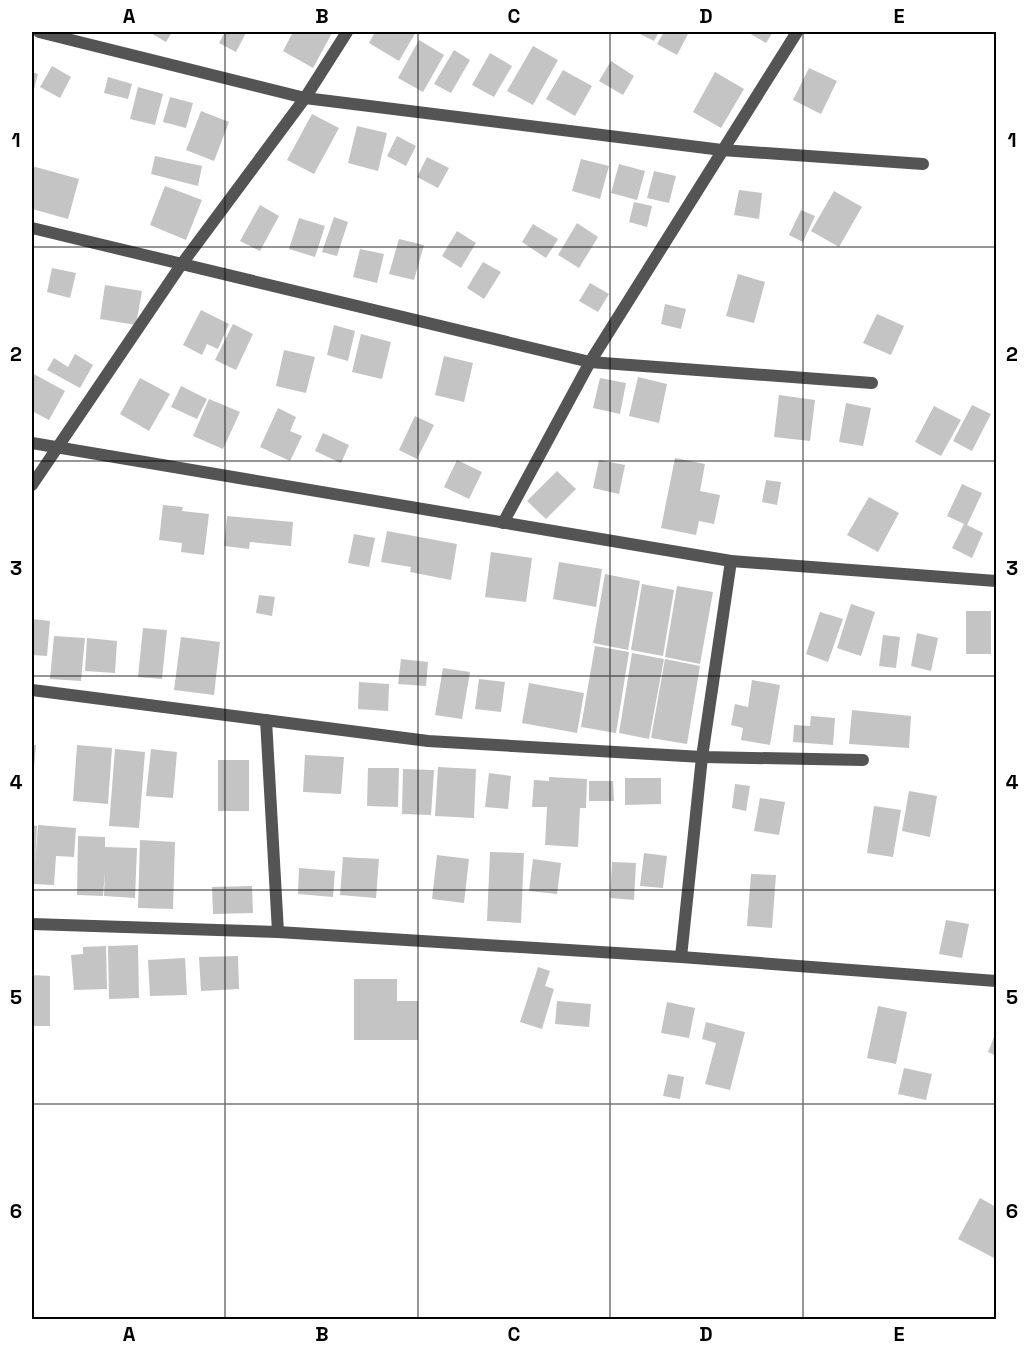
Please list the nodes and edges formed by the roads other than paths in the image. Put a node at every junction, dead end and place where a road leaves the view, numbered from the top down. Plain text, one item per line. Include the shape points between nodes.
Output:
1 (39, 32) edge
2 (347, 32) edge
3 (797, 32) edge
4 (305, 98) junction
5 (722, 150) junction
6 (923, 164) dead end
7 (32, 228) edge
8 (181, 265) junction
9 (590, 362) junction
10 (872, 384) dead end
11 (32, 442) edge
12 (57, 447) junction
13 (32, 485) edge
14 (503, 523) junction
15 (731, 561) junction
16 (996, 581) edge
17 (32, 690) edge
18 (266, 720) junction
19 (702, 757) junction
20 (863, 760) dead end
21 (32, 924) edge
22 (278, 932) junction
23 (681, 957) junction
24 (996, 981) edge

1 - 4 street
2 - 4 street
3 - 5 street
4 - 5 street
4 - 8 street
5 - 6 street
5 - 9 street
7 - 8 street
8 - 9 street
8 - 12 street
9 - 10 street
9 - 14 street
11 - 12 street
12 - 13 street
12 - 14 street
14 - 15 street
15 - 16 street
15 - 19 street
17 - 18 street
18 - 19 street via 428,741
18 - 22 street
19 - 20 street
19 - 23 street
21 - 22 street
22 - 23 street
23 - 24 street

